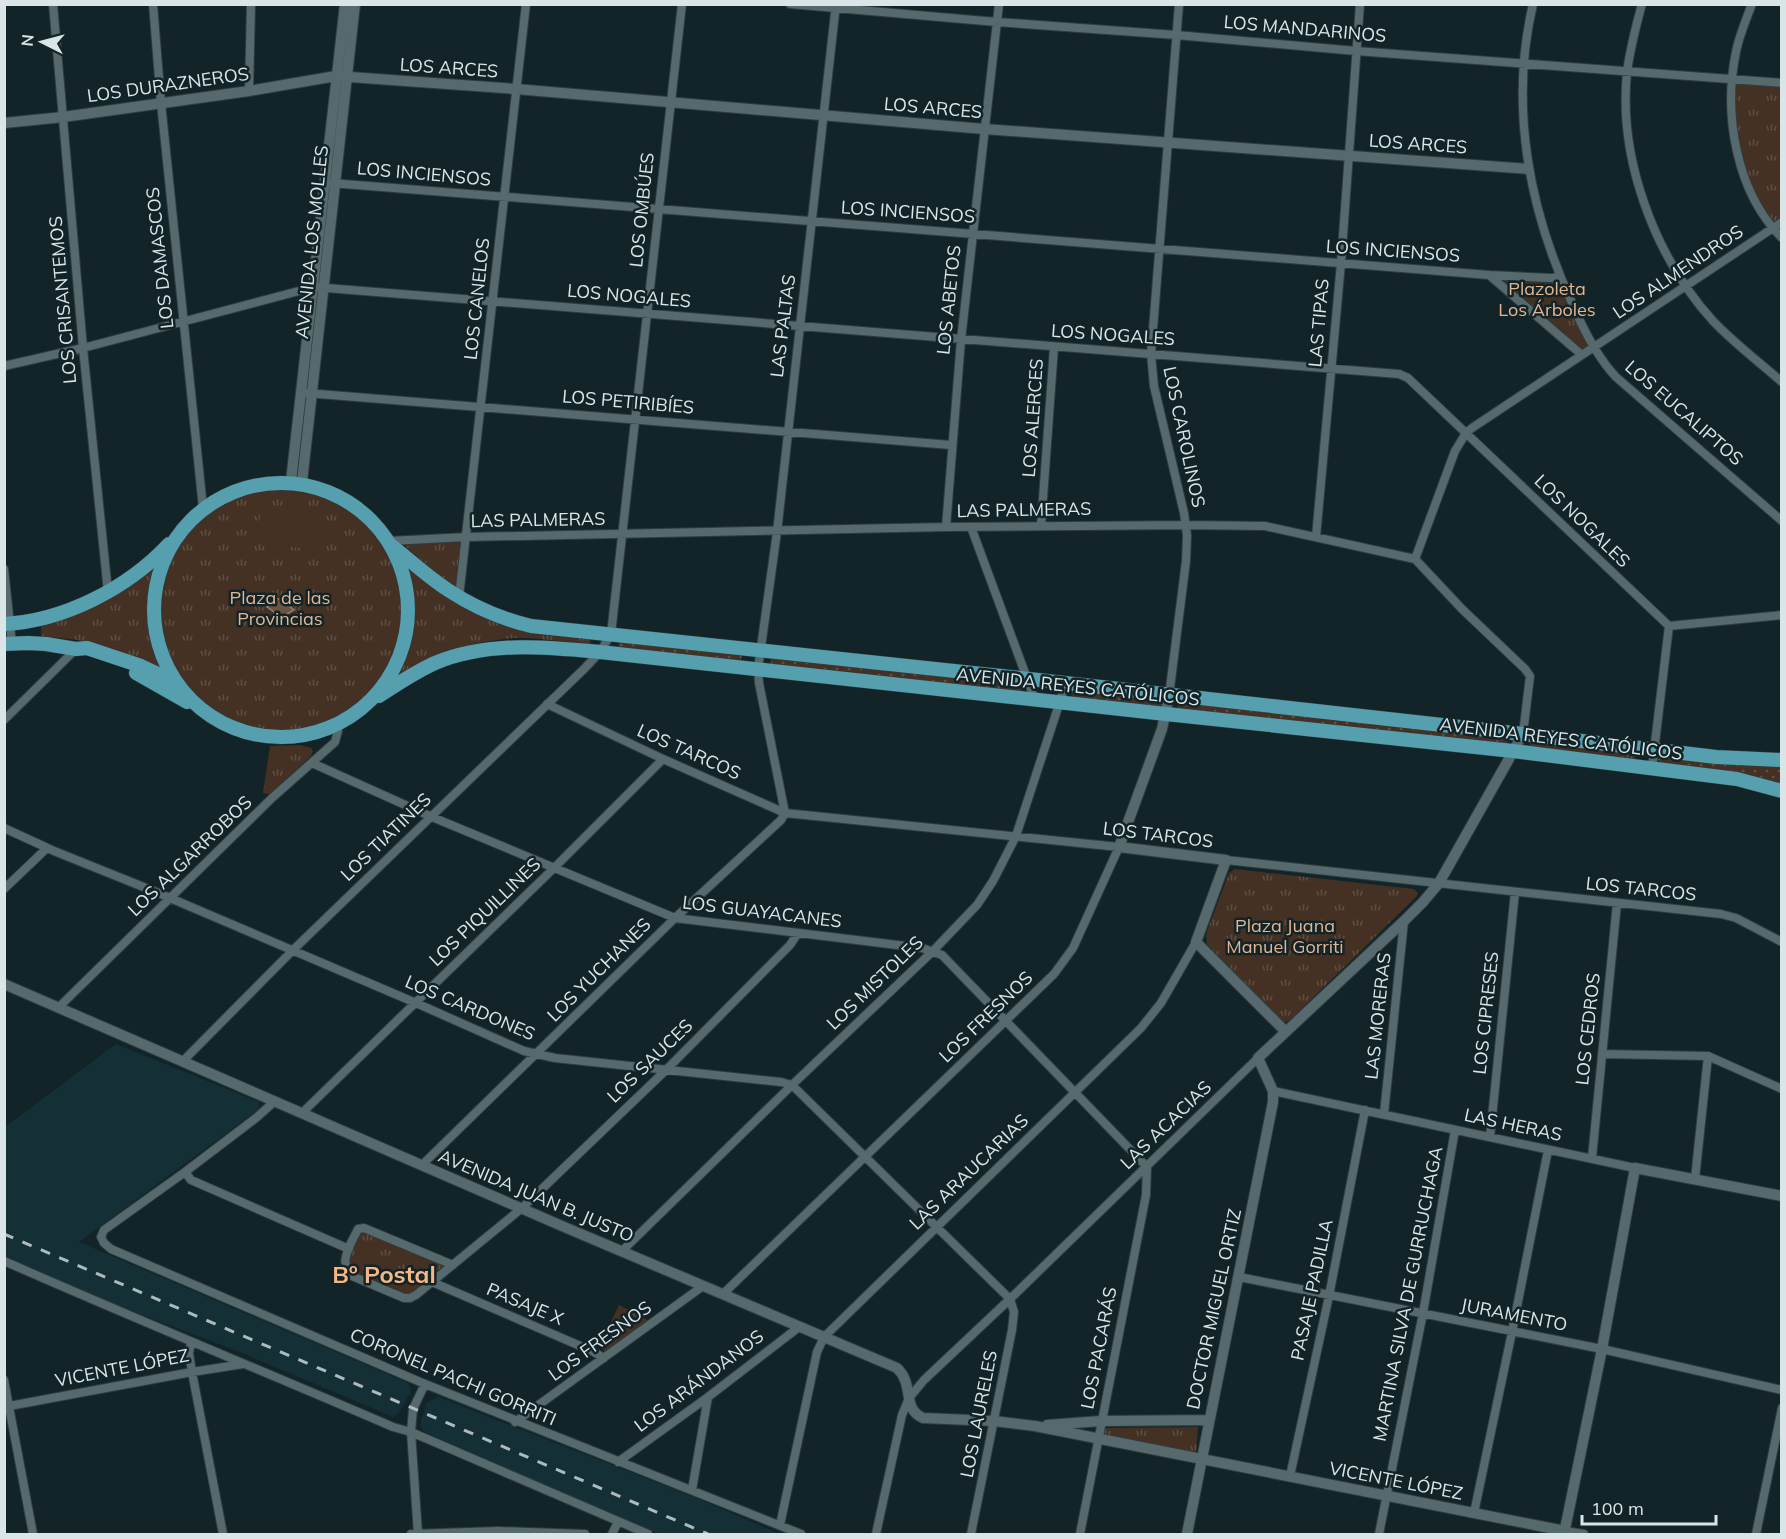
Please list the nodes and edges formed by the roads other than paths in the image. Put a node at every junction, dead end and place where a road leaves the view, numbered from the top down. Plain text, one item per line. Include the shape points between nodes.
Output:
1 (53, 4) edge
2 (153, 4) edge
3 (251, 4) edge
4 (345, 4) edge
5 (355, 4) edge
6 (526, 4) edge
7 (682, 4) edge
8 (790, 4) edge
9 (999, 4) edge
10 (1179, 4) edge
11 (1360, 4) edge
12 (1533, 4) edge
13 (1642, 4) edge
14 (1752, 4) edge
15 (836, 6) edge
16 (997, 22) junction
17 (1176, 35) junction
18 (1356, 51) junction
19 (1524, 63) junction
20 (1627, 72) junction
21 (342, 76) junction
22 (1732, 80) junction
23 (1782, 83) edge
24 (516, 89) junction
25 (249, 91) junction
26 (670, 102) junction
27 (161, 103) junction
28 (824, 115) junction
29 (63, 117) junction
30 (4, 123) edge
31 (984, 129) junction
32 (1168, 143) junction
33 (1348, 156) junction
34 (1528, 168) junction
35 (330, 183) junction
36 (505, 196) junction
37 (658, 208) junction
38 (813, 221) junction
39 (1782, 222) edge
40 (1772, 228) junction
41 (973, 233) junction
42 (1782, 238) edge
43 (1160, 249) junction
44 (1341, 263) junction
45 (1489, 275) junction
46 (1560, 277) junction
47 (1686, 286) junction
48 (319, 287) junction
49 (493, 301) junction
50 (647, 314) junction
51 (183, 322) junction
52 (799, 326) junction
53 (961, 340) junction
54 (1054, 347) junction
55 (1594, 347) junction
56 (83, 348) junction
57 (1151, 354) junction
58 (1582, 355) junction
59 (4, 366) edge
60 (1331, 369) junction
61 (1782, 382) edge
62 (307, 393) junction
63 (482, 406) junction
64 (636, 420) junction
65 (788, 432) junction
66 (1466, 433) junction
67 (951, 445) junction
68 (297, 482) junction
69 (202, 508) junction
70 (1780, 517) edge
71 (1186, 525) junction
72 (1041, 526) junction
73 (946, 527) junction
74 (971, 528) junction
75 (777, 532) junction
76 (622, 535) junction
77 (175, 537) junction
78 (467, 537) junction
79 (1316, 537) junction
80 (390, 544) junction
81 (1415, 559) junction
82 (4, 569) edge
83 (108, 592) junction
84 (459, 597) junction
85 (1782, 615) edge
86 (7, 624) edge
87 (1669, 626) junction
88 (611, 634) junction
89 (8, 644) edge
90 (76, 649) junction
91 (761, 651) junction
92 (600, 652) junction
93 (758, 669) junction
94 (1029, 679) junction
95 (1066, 683) junction
96 (178, 686) junction
97 (379, 696) junction
98 (1169, 696) junction
99 (1035, 700) junction
100 (1060, 703) junction
101 (547, 704) junction
102 (196, 708) junction
103 (1166, 714) junction
104 (4, 720) edge
105 (336, 726) junction
106 (1523, 734) junction
107 (1654, 750) junction
108 (1513, 751) junction
109 (663, 759) junction
110 (1782, 760) edge
111 (312, 763) junction
112 (1652, 768) junction
113 (1782, 791) edge
114 (785, 813) junction
115 (432, 816) junction
116 (4, 828) edge
117 (1016, 836) junction
118 (1119, 847) junction
119 (47, 848) junction
120 (1226, 860) junction
121 (555, 867) junction
122 (1439, 883) junction
123 (4, 889) edge
124 (1515, 892) junction
125 (170, 898) junction
126 (1617, 903) junction
127 (675, 918) junction
128 (1404, 921) junction
129 (798, 933) junction
130 (1196, 942) junction
131 (1782, 942) edge
132 (292, 951) junction
133 (933, 951) junction
134 (4, 984) edge
135 (416, 1003) junction
136 (58, 1008) junction
137 (1006, 1021) junction
138 (1286, 1032) junction
139 (1602, 1054) junction
140 (537, 1055) junction
141 (1708, 1056) junction
142 (1258, 1058) junction
143 (182, 1062) junction
144 (666, 1070) junction
145 (792, 1085) junction
146 (1782, 1089) edge
147 (1273, 1090) junction
148 (1075, 1092) junction
149 (275, 1101) junction
150 (1365, 1110) junction
151 (303, 1112) junction
152 (1384, 1114) junction
153 (1455, 1130) junction
154 (1490, 1137) junction
155 (1548, 1150) junction
156 (866, 1156) junction
157 (1592, 1158) junction
158 (422, 1165) junction
159 (1147, 1167) junction
160 (1635, 1168) junction
161 (185, 1172) junction
162 (1695, 1179) junction
163 (1782, 1196) edge
164 (522, 1208) junction
165 (936, 1227) junction
166 (349, 1249) junction
167 (622, 1251) junction
168 (4, 1261) edge
169 (453, 1265) junction
170 (1239, 1277) junction
171 (432, 1282) junction
172 (703, 1286) junction
173 (723, 1294) junction
174 (1329, 1296) junction
175 (1010, 1299) junction
176 (1423, 1313) junction
177 (799, 1327) junction
178 (1512, 1332) junction
179 (824, 1337) junction
180 (191, 1342) junction
181 (1602, 1349) junction
182 (604, 1358) junction
183 (245, 1364) junction
184 (192, 1372) junction
185 (4, 1380) edge
186 (425, 1384) junction
187 (1782, 1390) edge
188 (708, 1396) junction
189 (909, 1398) junction
190 (7, 1407) edge
191 (1782, 1408) edge
192 (1208, 1420) junction
193 (994, 1421) junction
194 (1101, 1421) junction
195 (515, 1422) junction
196 (1035, 1426) junction
197 (411, 1432) junction
198 (1098, 1439) junction
199 (1201, 1460) junction
200 (618, 1462) junction
201 (1290, 1476) junction
202 (692, 1491) junction
203 (1387, 1496) junction
204 (1474, 1513) junction
205 (618, 1522) junction
206 (780, 1526) junction
207 (1565, 1533) edge
208 (33, 1534) edge
209 (223, 1534) edge
210 (416, 1534) edge
211 (585, 1534) edge
212 (612, 1534) edge
213 (648, 1534) edge
214 (801, 1534) edge
215 (876, 1534) edge
216 (971, 1534) edge
217 (1080, 1534) edge
218 (1187, 1534) edge
219 (1379, 1534) edge
220 (1584, 1534) edge
221 (1756, 1534) edge

1 - 29 street, LOS CRISANTEMOS
2 - 27 street, LOS DAMASCOS
3 - 25 street
4 - 21 street, AVENIDA LOS MOLLES
5 - 21 street, AVENIDA LOS MOLLES
6 - 24 street, LOS CANELOS
7 - 26 street, LOS OMBÚES
8 - 15 street, LOS MANDARINOS
9 - 16 street, LOS ABETOS
10 - 17 street, LOS CAROLINOS
11 - 18 street, LAS TIPAS
12 - 19 street, LOS EUCALIPTOS
13 - 20 street
14 - 22 street via 1736,50
15 - 16 street, LOS MANDARINOS
15 - 28 street, LAS PALTAS
16 - 17 street, LOS MANDARINOS
16 - 31 street, LOS ABETOS
17 - 18 street, LOS MANDARINOS
17 - 32 street, LOS CAROLINOS
18 - 19 street, LOS MANDARINOS
18 - 33 street, LAS TIPAS
19 - 20 street, LOS MANDARINOS
19 - 34 street, LOS EUCALIPTOS via 1522,96
20 - 22 street, LOS MANDARINOS
20 - 47 street via 1629,145 1640,189 1652,222
21 - 24 street, LOS ARCES
21 - 25 street, LOS DURAZNEROS
21 - 35 street, AVENIDA LOS MOLLES
22 - 23 street, LOS MANDARINOS
22 - 40 street via 1733,124 1743,171
24 - 26 street, LOS ARCES
24 - 36 street, LOS CANELOS
25 - 27 street, LOS DURAZNEROS
26 - 28 street, LOS ARCES
26 - 37 street, LOS OMBÚES
27 - 29 street, LOS DURAZNEROS
27 - 51 street, LOS DAMASCOS
28 - 31 street, LOS ARCES
28 - 38 street, LAS PALTAS
29 - 30 street, LOS DURAZNEROS
29 - 56 street, LOS CRISANTEMOS
31 - 32 street, LOS ARCES
31 - 41 street, LOS ABETOS
32 - 33 street, LOS ARCES
32 - 43 street, LOS CAROLINOS
33 - 34 street, LOS ARCES
33 - 44 street, LAS TIPAS
34 - 46 street, LOS EUCALIPTOS
35 - 36 street, LOS INCIENSOS
35 - 48 street, AVENIDA LOS MOLLES
36 - 37 street, LOS INCIENSOS
36 - 49 street, LOS CANELOS
37 - 38 street, LOS INCIENSOS
37 - 50 street, LOS OMBÚES
38 - 41 street, LOS INCIENSOS
38 - 52 street, LAS PALTAS
39 - 40 street, LOS ALMENDROS
40 - 42 street
40 - 47 street, LOS ALMENDROS
41 - 43 street, LOS INCIENSOS
41 - 53 street, LOS ABETOS
43 - 44 street, LOS INCIENSOS
43 - 57 street, LOS CAROLINOS
44 - 45 street, LOS INCIENSOS
44 - 60 street, LAS TIPAS
45 - 46 street, LOS INCIENSOS
45 - 58 street
46 - 55 street, LOS EUCALIPTOS
47 - 55 street, LOS ALMENDROS
47 - 61 street via 1728,336
48 - 49 street, LOS NOGALES
48 - 51 street
48 - 62 street, AVENIDA LOS MOLLES
49 - 50 street, LOS NOGALES
49 - 63 street, LOS CANELOS
50 - 52 street, LOS NOGALES
50 - 64 street, LOS OMBÚES
51 - 56 street
51 - 69 street, LOS DAMASCOS
52 - 53 street, LOS NOGALES
52 - 65 street, LAS PALTAS
53 - 54 street, LOS NOGALES
53 - 67 street, LOS ABETOS
54 - 57 street, LOS NOGALES
54 - 72 street, LOS ALERCES
55 - 58 street, LOS ALMENDROS
55 - 70 street, LOS EUCALIPTOS via 1616,377
56 - 59 street
56 - 83 street, LOS CRISANTEMOS
57 - 60 street, LOS NOGALES
57 - 71 street, LOS CAROLINOS via 1154,386
58 - 66 street, LOS ALMENDROS
60 - 66 street, LOS NOGALES via 1403,375
60 - 79 street, LAS TIPAS
62 - 63 street, LOS PETIRIBÍES
62 - 68 street, AVENIDA LOS MOLLES
63 - 64 street, LOS PETIRIBÍES
63 - 78 street, LOS CANELOS
64 - 65 street, LOS PETIRIBÍES
64 - 76 street, LOS OMBÚES
65 - 67 street, LOS PETIRIBÍES
65 - 75 street, LAS PALTAS
66 - 81 street, LOS ALMENDROS via 1455,451
66 - 87 street, LOS NOGALES
67 - 73 street, LOS ABETOS
68 - 69 main road via 248,487
68 - 80 main road, AVENIDA REYES CATÓLICOS via 328,490 345,500
69 - 77 main road
71 - 72 street, LAS PALMERAS
71 - 79 street, LAS PALMERAS via 1256,525
71 - 98 street, LOS CAROLINOS via 1186,561
72 - 74 street, LAS PALMERAS
73 - 74 street, LAS PALMERAS
73 - 75 street, LAS PALMERAS
74 - 94 street
75 - 76 street, LAS PALMERAS
75 - 91 street, LAS PALTAS
76 - 78 street, LAS PALMERAS
76 - 88 street, LOS OMBÚES
77 - 83 main road via 140,571
77 - 96 main road via 157,583 155,608 162,650
78 - 80 street, LAS PALMERAS
78 - 84 street, LOS CANELOS
79 - 81 street, LAS PALMERAS
80 - 84 main road, AVENIDA REYES CATÓLICOS
80 - 97 main road via 406,588 405,638 396,666
81 - 106 street via 1530,676
82 - 86 street
83 - 86 main road via 31,621
84 - 88 main road, AVENIDA REYES CATÓLICOS via 531,626
85 - 87 street
86 - 89 street
87 - 107 street
88 - 91 main road, AVENIDA REYES CATÓLICOS
88 - 92 street, LOS TIATINES
89 - 90 main road
90 - 96 main road via 87,648 141,666
90 - 102 main road via 139,675
90 - 104 street
91 - 93 street
91 - 94 main road, AVENIDA REYES CATÓLICOS
92 - 93 main road, AVENIDA REYES CATÓLICOS
92 - 97 main road, AVENIDA REYES CATÓLICOS via 510,647 472,653 438,662
92 - 101 street, LOS TIATINES
93 - 99 main road, AVENIDA REYES CATÓLICOS
93 - 114 street
94 - 95 main road, AVENIDA REYES CATÓLICOS
94 - 99 street
95 - 98 main road, AVENIDA REYES CATÓLICOS
95 - 100 street, LOS MISTOLES
96 - 102 main road
97 - 105 main road
98 - 103 street, LOS FRESNOS
98 - 106 main road, AVENIDA REYES CATÓLICOS
99 - 100 main road, AVENIDA REYES CATÓLICOS
100 - 103 main road, AVENIDA REYES CATÓLICOS
100 - 117 street, LOS MISTOLES
101 - 109 street, LOS TARCOS
101 - 115 street, LOS TIATINES
102 - 105 main road via 225,726 250,735 295,735
103 - 108 main road, AVENIDA REYES CATÓLICOS
103 - 118 street, LOS FRESNOS
105 - 111 street, LOS ALGARROBOS via 335,742
106 - 107 main road, AVENIDA REYES CATÓLICOS
106 - 108 street
107 - 110 main road, AVENIDA REYES CATÓLICOS
107 - 112 street
108 - 112 main road, AVENIDA REYES CATÓLICOS
108 - 122 street, LAS ACACIAS
109 - 114 street, LOS TARCOS
109 - 121 street, LOS PIQUILLINES
111 - 115 street, LOS GUAYACANES
111 - 125 street, LOS ALGARROBOS
112 - 113 main road, AVENIDA REYES CATÓLICOS via 1737,779
114 - 117 street, LOS TARCOS
114 - 127 street, LOS YUCHANES
115 - 121 street, LOS GUAYACANES
115 - 132 street, LOS TIATINES
116 - 119 street, LOS CARDONES
117 - 118 street, LOS TARCOS
117 - 133 street, LOS MISTOLES via 985,895
118 - 120 street, LOS TARCOS
118 - 137 street, LOS FRESNOS via 1070,954
119 - 123 street
119 - 125 street, LOS CARDONES
120 - 122 street, LOS TARCOS
120 - 130 street, LAS ARAUCARIAS
121 - 127 street, LOS GUAYACANES
121 - 135 street, LOS PIQUILLINES
122 - 124 street, LOS TARCOS
122 - 128 street, LAS ACACIAS
124 - 126 street, LOS TARCOS
124 - 154 street, LOS CIPRESES
125 - 132 street, LOS CARDONES
125 - 136 street, LOS ALGARROBOS
126 - 131 street, LOS TARCOS via 1720,914
126 - 139 street, LOS CEDROS
127 - 129 street, LOS GUAYACANES
127 - 140 street, LOS YUCHANES
128 - 138 street, LAS ACACIAS
128 - 152 street, LAS MORERAS
129 - 133 street, LOS GUAYACANES
129 - 144 street, LOS SAUCES
130 - 138 street
130 - 148 street, LAS ARAUCARIAS via 1151,1016
132 - 135 street, LOS CARDONES
132 - 143 street, LOS TIATINES
133 - 137 street, LOS GUAYACANES via 942,955
133 - 145 street, LOS MISTOLES
134 - 136 street, AVENIDA JUAN B. JUSTO
135 - 140 street, LOS CARDONES
135 - 151 street, LOS PIQUILLINES
136 - 143 street, AVENIDA JUAN B. JUSTO
137 - 148 street, LOS GUAYACANES
137 - 156 street, LOS FRESNOS
138 - 142 street, LAS ACACIAS
139 - 141 street
139 - 157 street, LOS CEDROS
140 - 144 street, LOS CARDONES
140 - 158 street, LOS YUCHANES
141 - 146 street
141 - 162 street
142 - 147 street
142 - 159 street, LAS ACACIAS
143 - 149 street, AVENIDA JUAN B. JUSTO
144 - 145 street, LOS CARDONES
144 - 164 street, LOS SAUCES
145 - 156 street
145 - 167 street, LOS MISTOLES
147 - 150 street, LAS HERAS
147 - 170 street, DOCTOR MIGUEL ORTIZ
148 - 159 street, LOS GUAYACANES
148 - 165 street, LAS ARAUCARIAS
149 - 151 street, AVENIDA JUAN B. JUSTO
149 - 161 street
150 - 152 street, LAS HERAS
150 - 174 street, PASAJE PADILLA
151 - 158 street, AVENIDA JUAN B. JUSTO
152 - 153 street, LAS HERAS
153 - 154 street, LAS HERAS
153 - 176 street, MARTINA SILVA DE GURRUCHAGA
154 - 155 street, LAS HERAS
155 - 157 street, LAS HERAS
155 - 178 street
156 - 165 street
156 - 173 street, LOS FRESNOS
157 - 160 street, LAS HERAS
158 - 164 street, AVENIDA JUAN B. JUSTO
159 - 175 street, LAS ACACIAS
159 - 194 street, LOS PACARÁS via 1146,1194
160 - 162 street, LAS HERAS
160 - 181 street
161 - 166 street via 191,1180
161 - 186 street, CORONEL PACHI GORRITI via 104,1230 104,1243
162 - 163 street, LAS HERAS
164 - 167 street, AVENIDA JUAN B. JUSTO
164 - 169 street, LOS SAUCES
165 - 175 street
165 - 179 street, LAS ARAUCARIAS
166 - 169 street via 358,1229 367,1228
166 - 171 street, LOS SAUCES via 345,1264 348,1273 404,1298 416,1295
167 - 172 street, AVENIDA JUAN B. JUSTO
168 - 180 street
169 - 171 street, LOS SAUCES
170 - 174 street, JURAMENTO
170 - 192 street, DOCTOR MIGUEL ORTIZ
171 - 182 street, PASAJE X
172 - 173 street, AVENIDA JUAN B. JUSTO
172 - 182 street, LOS FRESNOS
173 - 177 street, AVENIDA JUAN B. JUSTO
174 - 176 street, JURAMENTO
174 - 201 street, PASAJE PADILLA
175 - 189 street, LAS ACACIAS
175 - 193 street, LOS LAURELES via 1014,1312 1012,1330
176 - 178 street, JURAMENTO
176 - 203 street, MARTINA SILVA DE GURRUCHAGA
177 - 179 street, AVENIDA JUAN B. JUSTO
177 - 188 street, LOS ARÁNDANOS
178 - 181 street, JURAMENTO
178 - 204 street
179 - 189 street, AVENIDA JUAN B. JUSTO via 897,1368 908,1383
179 - 206 street, LAS ARAUCARIAS via 817,1352
180 - 183 street
180 - 184 street
181 - 187 street, JURAMENTO
181 - 207 street
182 - 195 street, LOS FRESNOS
183 - 184 street, VICENTE LÓPEZ
183 - 197 street
184 - 190 street, VICENTE LÓPEZ
184 - 209 street
185 - 190 street
186 - 195 street, CORONEL PACHI GORRITI
186 - 197 street via 413,1409
188 - 200 street, LOS ARÁNDANOS
188 - 202 street
189 - 193 street, AVENIDA JUAN B. JUSTO via 915,1414 923,1418
189 - 215 street, LAS ACACIAS
190 - 208 street
191 - 221 street
192 - 194 street, AVENIDA JUAN B. JUSTO
192 - 199 street, DOCTOR MIGUEL ORTIZ
193 - 196 street, AVENIDA JUAN B. JUSTO
193 - 216 street, LOS LAURELES
194 - 196 street, AVENIDA JUAN B. JUSTO
194 - 198 street, LOS PACARÁS
195 - 200 street, CORONEL PACHI GORRITI
196 - 198 street, AVENIDA JUAN B. JUSTO
197 - 205 street
197 - 210 street
198 - 199 street, AVENIDA JUAN B. JUSTO
198 - 217 street, LOS PACARÁS
199 - 201 street, VICENTE LÓPEZ
199 - 218 street, DOCTOR MIGUEL ORTIZ
200 - 202 street, CORONEL PACHI GORRITI
201 - 203 street, VICENTE LÓPEZ
202 - 206 street, CORONEL PACHI GORRITI
203 - 204 street, VICENTE LÓPEZ
203 - 219 street, MARTINA SILVA DE GURRUCHAGA
204 - 207 street, VICENTE LÓPEZ
205 - 212 street
205 - 213 street
206 - 214 street, CORONEL PACHI GORRITI
207 - 220 street, VICENTE LÓPEZ
210 - 211 street

